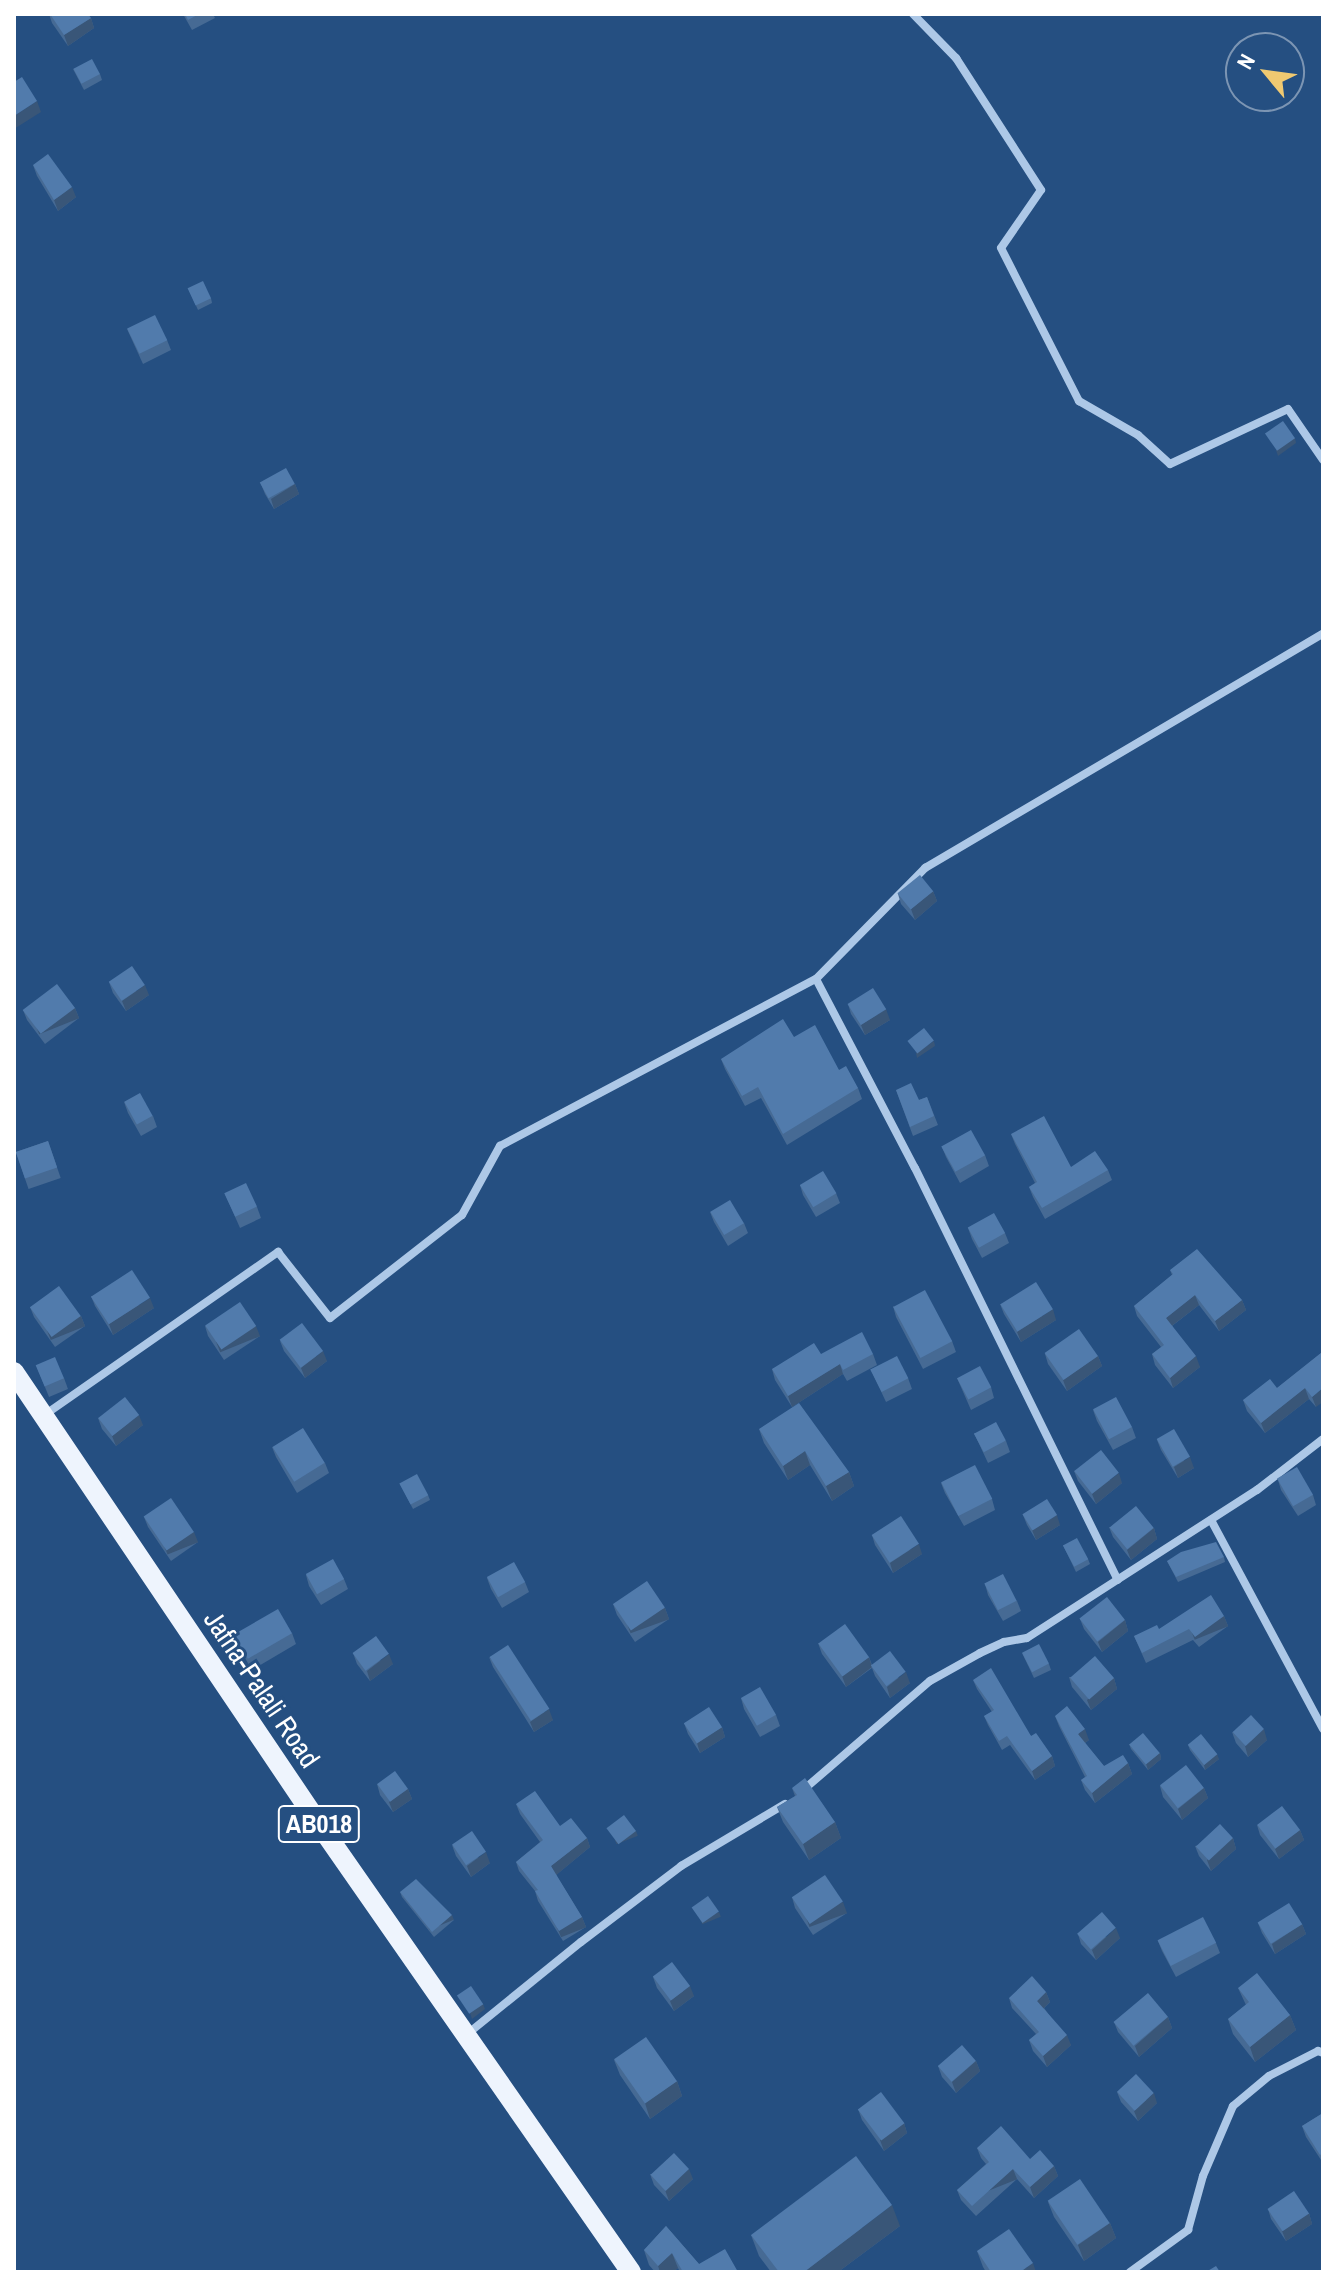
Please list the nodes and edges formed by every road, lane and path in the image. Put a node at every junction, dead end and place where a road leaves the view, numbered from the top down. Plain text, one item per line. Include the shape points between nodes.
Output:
1 (913, 14) edge
2 (1323, 460) edge
3 (1323, 634) edge
4 (816, 979) junction
5 (14, 1372) edge
6 (43, 1416) junction
7 (1323, 1439) edge
8 (1211, 1520) junction
9 (1118, 1580) junction
10 (1323, 1729) edge
11 (466, 2035) junction
12 (1323, 2053) edge
13 (631, 2272) edge
14 (1130, 2272) edge

1 - 2 street via 956,58 1041,190 1001,248 1079,401 1138,435 1170,464 1288,409
3 - 4 street via 925,868
4 - 6 street via 500,1146 462,1215 330,1318 278,1252
4 - 9 street
5 - 6 main road, Jafna-Palali Road / AB018
6 - 11 main road, Jafna-Palali Road / AB018
7 - 8 street
8 - 9 street
8 - 10 street
9 - 11 street via 1027,1638 992,1647 930,1681 789,1802 681,1866
11 - 13 main road, Jafna-Palali Road / AB018
12 - 14 street via 1269,2076 1233,2106 1203,2176 1188,2230

